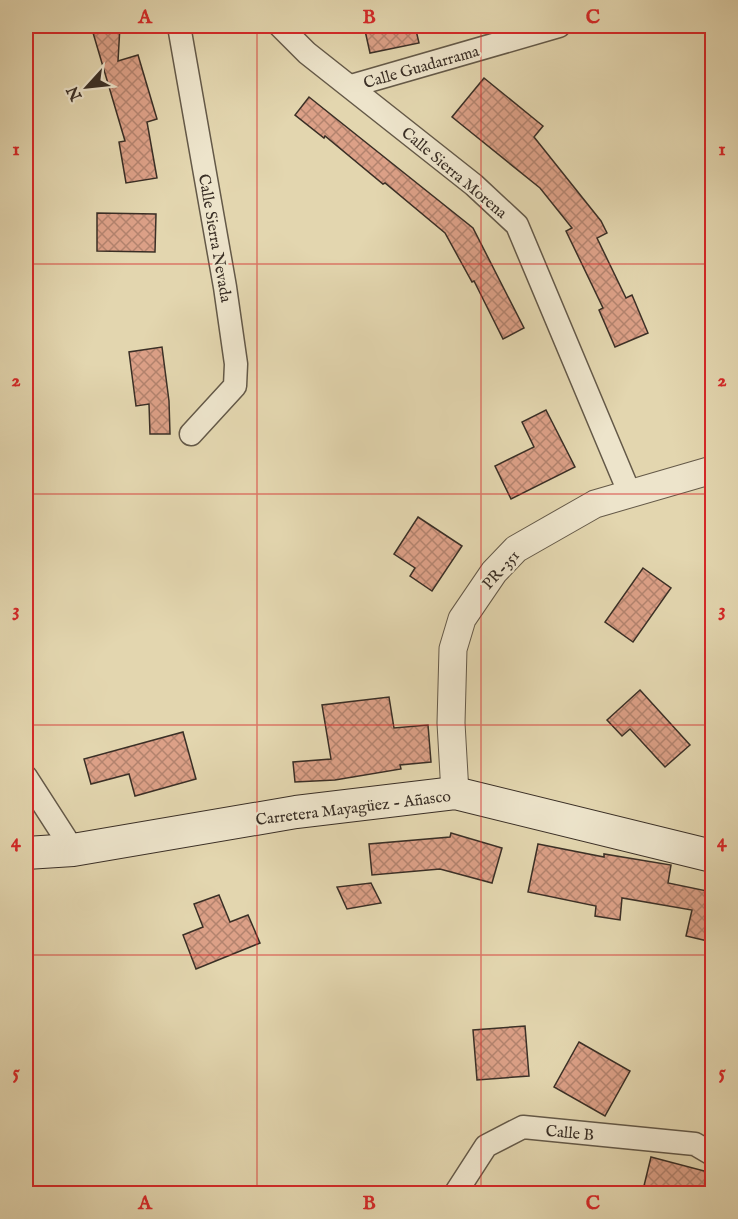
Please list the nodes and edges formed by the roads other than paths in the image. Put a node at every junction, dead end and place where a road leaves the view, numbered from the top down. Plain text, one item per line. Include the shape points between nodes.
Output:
1 (178, 26) edge
2 (280, 26) edge
3 (559, 26) edge
4 (351, 86) junction
5 (191, 434) dead end
6 (712, 470) edge
7 (629, 492) junction
8 (26, 777) edge
9 (455, 793) junction
10 (73, 850) junction
11 (26, 853) edge
12 (712, 856) edge
13 (712, 1154) edge
14 (455, 1194) edge

1 - 5 street, Calle Sierra Nevada via 236,364 235,387
2 - 4 street, Calle Sierra Morena
3 - 4 street, Calle Guadarrama
4 - 7 street, Calle Sierra Morena via 474,185 517,225
6 - 7 street, PR-351 / PR-351
7 - 9 street, PR-351 / PR-351 via 595,504 516,549 494,572 462,619 453,649 451,723
8 - 10 street
9 - 10 main road, Carretera Mayagüez - Añasco via 296,812
9 - 12 main road, Carretera Mayagüez - Añasco
10 - 11 main road, Carretera Mayagüez - Añasco
13 - 14 street, Calle B via 695,1144 523,1127 486,1146

